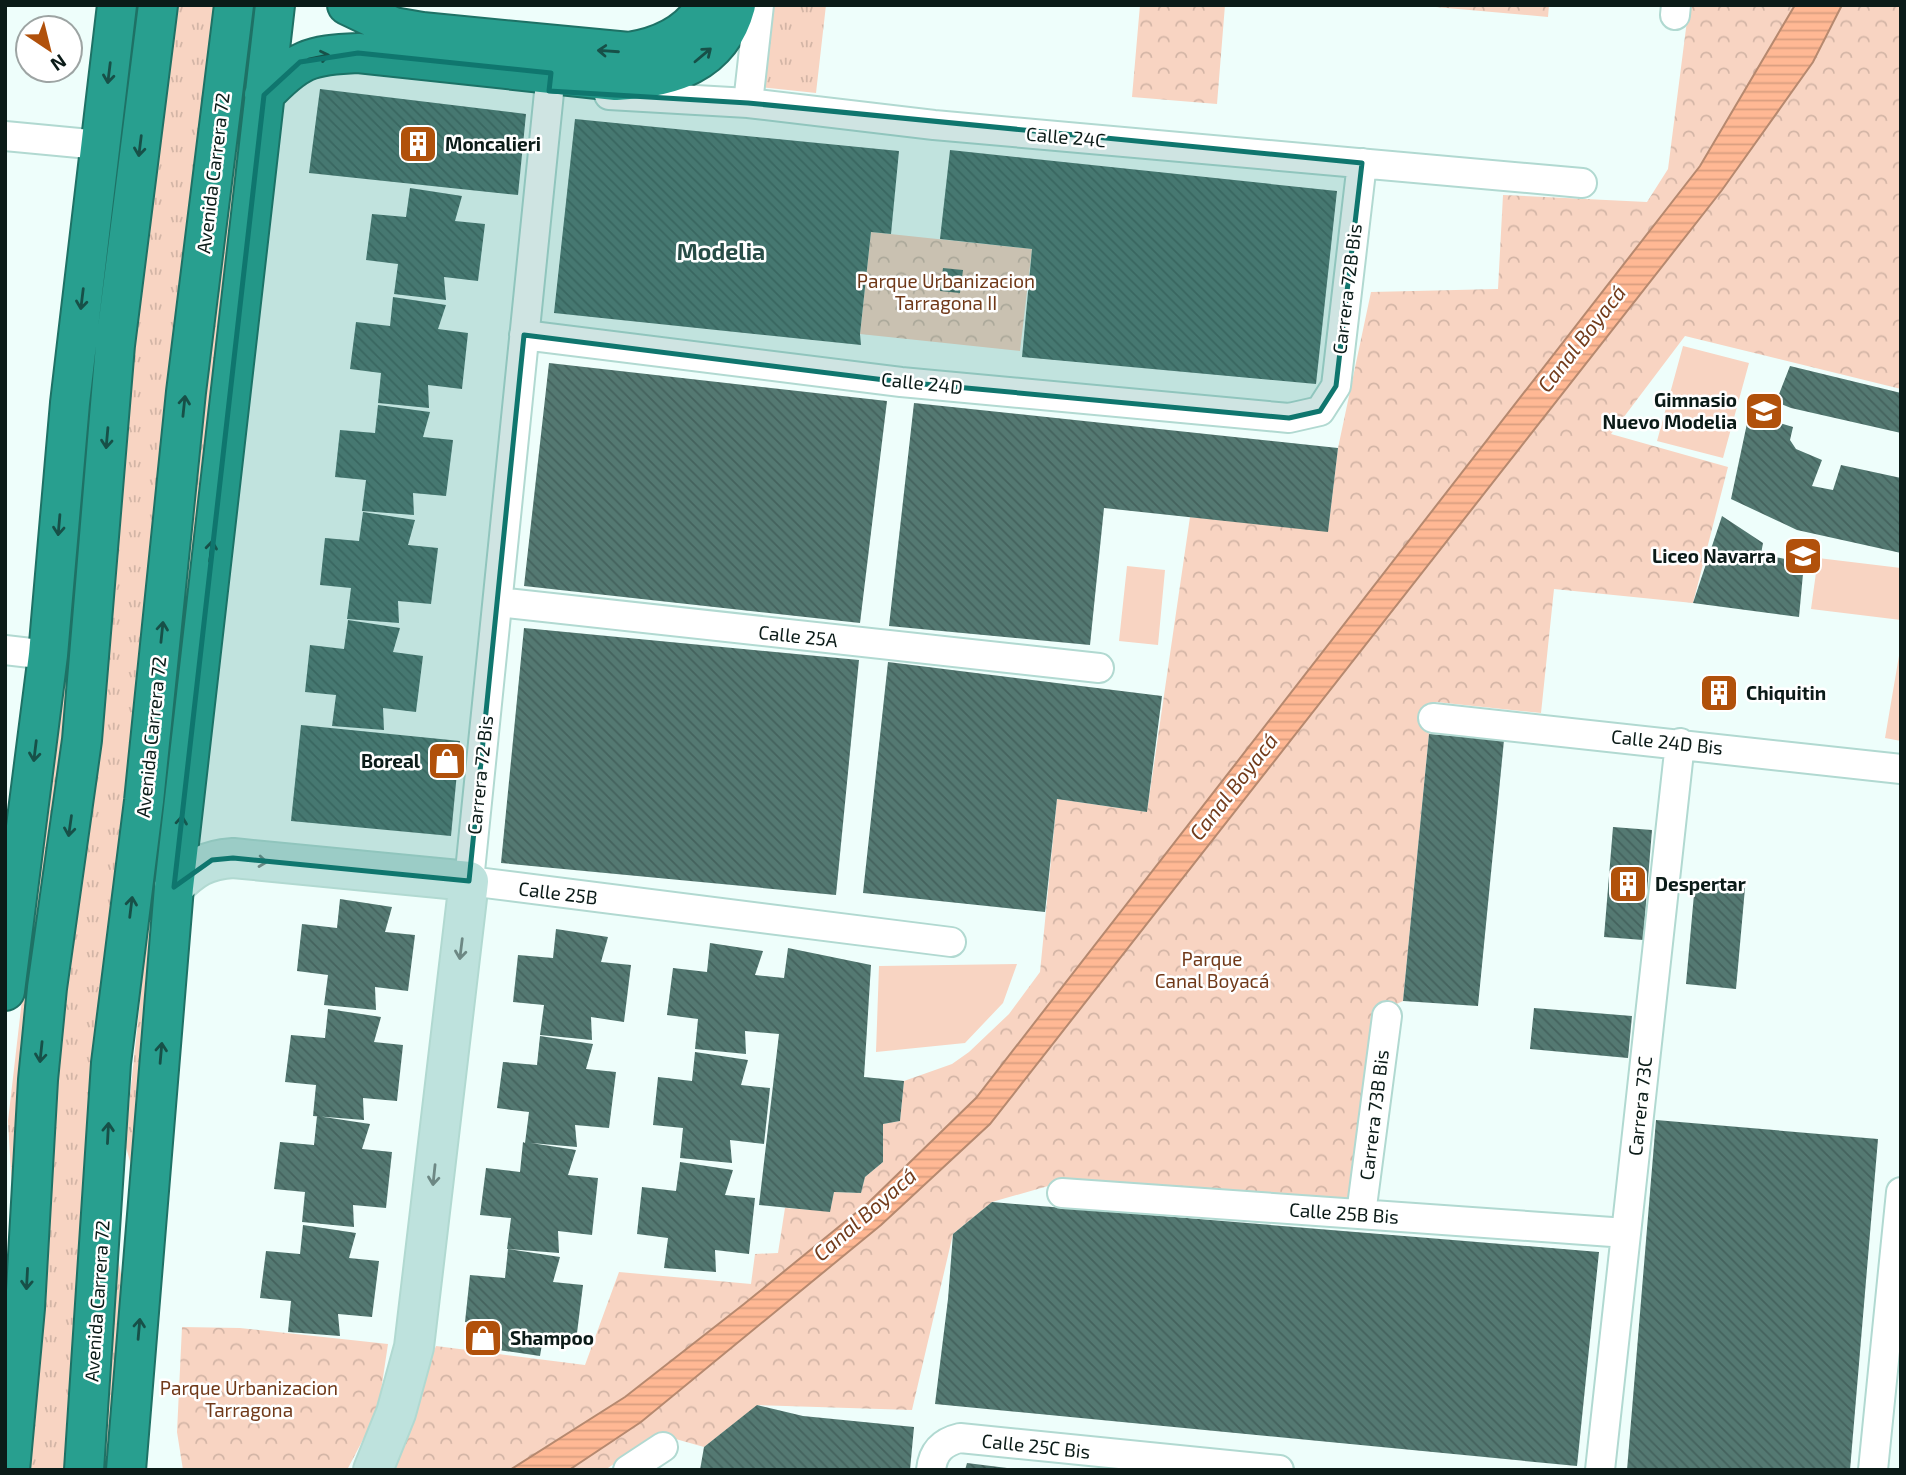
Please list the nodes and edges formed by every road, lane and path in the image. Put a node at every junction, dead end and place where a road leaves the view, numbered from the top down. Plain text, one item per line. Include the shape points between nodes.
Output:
1 (117, 5) edge
2 (158, 5) edge
3 (234, 5) edge
4 (275, 5) edge
5 (347, 5) edge
6 (706, 5) edge
7 (736, 5) edge
8 (759, 5) edge
9 (550, 82) junction
10 (264, 94) junction
11 (748, 103) junction
12 (5, 136) edge
13 (100, 145) junction
14 (1362, 163) junction
15 (1582, 183) dead end
16 (524, 335) junction
17 (115, 345) junction
18 (70, 403) junction
19 (1320, 411) joint
20 (498, 602) junction
21 (5, 650) edge
22 (48, 655) junction
23 (1099, 668) dead end
24 (1433, 718) dead end
25 (1680, 743) junction
26 (1901, 769) edge
27 (469, 881) junction
28 (174, 887) junction
29 (951, 942) dead end
30 (5, 991) edge
31 (1387, 1016) dead end
32 (105, 1170) junction
33 (1901, 1192) edge
34 (1062, 1193) dead end
35 (1361, 1214) junction
36 (1626, 1233) junction
37 (144, 1265) junction
38 (1892, 1362) edge
39 (135, 1378) junction
40 (9, 1455) edge
41 (661, 1458) edge
42 (931, 1467) edge
43 (84, 1470) edge
44 (126, 1470) edge
45 (153, 1470) edge
46 (373, 1470) edge
47 (628, 1470) edge
48 (1279, 1470) edge
49 (1600, 1470) edge
50 (1873, 1470) edge

1 -> 13 highway
2 -> 17 highway
32 -> 3 highway, Avenida Carrera 72 via 111,1063
4 - 10 highway, Avenida Carrera 72
6 -> 5 highway via 674,38 629,52 422,32 393,27
9 -> 7 highway via 673,74 720,39
8 - 11 street
10 -> 9 highway via 300,62 339,54 380,54
9 - 11 street, Calle 24C
9 - 16 street, Carrera 72 Bis
28 -> 10 highway, Avenida Carrera 72
11 - 14 street, Calle 24C via 934,125
12 - 13 street
13 -> 18 highway
14 - 15 street, Calle 24C
14 - 19 street, Carrera 72B Bis via 1336,386
16 - 19 street, Calle 24D via 901,382 1289,418
16 - 20 street, Carrera 72 Bis
17 - 18 highway
17 -> 40 highway via 82,740 38,1080 25,1308
18 -> 22 highway
20 - 23 street, Calle 25A
20 - 27 street, Carrera 72 Bis
21 - 22 street
22 -> 30 highway
24 - 25 street, Calle 24D Bis
25 - 26 street, Calle 24D Bis
25 - 36 street, Carrera 73C
28 -> 27 street, Calle 25B via 212,860 233,858
27 - 29 street, Calle 25B
27 -> 46 street, Carrera 72 Bis via 414,1347 396,1413
37 -> 28 highway, Avenida Carrera 72
31 - 35 street, Carrera 73B Bis
32 - 37 highway
32 - 43 highway, Avenida Carrera 72
33 - 38 street
34 - 35 street, Calle 25B Bis
35 - 36 street, Calle 25B Bis
36 - 49 street, Carrera 73C
39 -> 37 highway, Avenida Carrera 72
38 - 50 street
39 - 44 highway, Avenida Carrera 72
39 - 45 highway
41 - 47 street
42 - 48 street, Calle 25C Bis via 946,1441 960,1438

